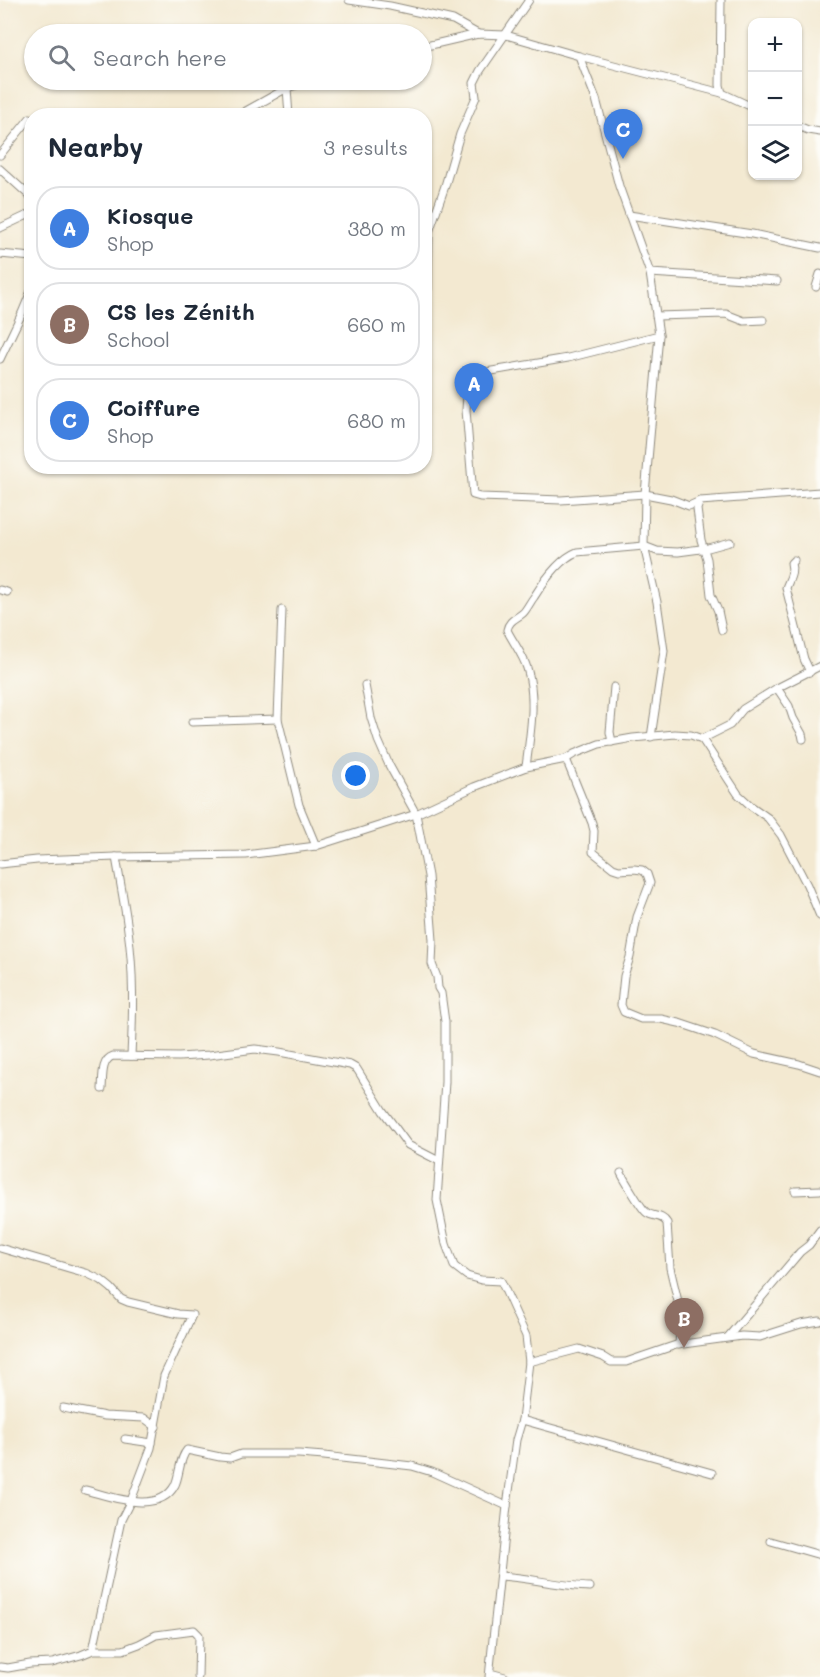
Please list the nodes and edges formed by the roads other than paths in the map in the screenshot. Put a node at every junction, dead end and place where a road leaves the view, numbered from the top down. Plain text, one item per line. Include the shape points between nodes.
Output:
1 (348, 0) edge
2 (529, 0) edge
3 (721, 0) edge
4 (478, 34) junction
5 (506, 35) junction
6 (432, 45) edge
7 (579, 56) junction
8 (283, 90) edge
9 (287, 90) edge
10 (722, 93) junction
11 (748, 105) edge
12 (251, 108) edge
13 (288, 108) edge
14 (24, 125) edge
15 (802, 128) edge
16 (820, 132) edge
17 (0, 155) edge
18 (0, 169) edge
19 (24, 191) edge
20 (629, 215) junction
21 (24, 217) edge
22 (432, 222) edge
23 (0, 228) edge
24 (820, 248) edge
25 (0, 254) edge
26 (24, 256) edge
27 (650, 273) junction
28 (820, 274) edge
29 (777, 281) dead end
30 (816, 287) dead end
31 (24, 308) edge
32 (656, 316) junction
33 (763, 320) dead end
34 (659, 335) junction
35 (0, 359) edge
36 (820, 492) edge
37 (645, 494) junction
38 (700, 501) junction
39 (730, 542) dead end
40 (644, 546) junction
41 (705, 549) junction
42 (794, 560) dead end
43 (282, 610) dead end
44 (722, 630) dead end
45 (820, 666) edge
46 (810, 672) junction
47 (365, 685) dead end
48 (614, 687) dead end
49 (777, 688) junction
50 (278, 718) junction
51 (192, 722) dead end
52 (651, 737) junction
53 (702, 739) junction
54 (803, 739) dead end
55 (612, 742) junction
56 (566, 759) junction
57 (526, 767) junction
58 (416, 814) junction
59 (316, 846) junction
60 (116, 857) junction
61 (0, 864) edge
62 (820, 916) edge
63 (131, 1056) junction
64 (820, 1071) edge
65 (102, 1089) dead end
66 (439, 1161) junction
67 (621, 1173) dead end
68 (820, 1190) edge
69 (795, 1191) dead end
70 (820, 1230) edge
71 (0, 1248) edge
72 (820, 1321) edge
73 (728, 1337) junction
74 (679, 1345) junction
75 (529, 1362) junction
76 (63, 1407) dead end
77 (522, 1420) junction
78 (156, 1427) junction
79 (125, 1439) dead end
80 (152, 1443) junction
81 (712, 1473) dead end
82 (85, 1490) dead end
83 (131, 1501) junction
84 (507, 1506) junction
85 (771, 1541) dead end
86 (820, 1555) edge
87 (500, 1576) junction
88 (590, 1587) dead end
89 (93, 1650) junction
90 (0, 1667) edge
91 (490, 1675) edge
92 (198, 1677) edge
93 (505, 1677) edge

1 - 4 street via 453,20
2 - 5 street
3 - 10 street
4 - 5 street
4 - 6 street
5 - 7 street
5 - 22 street via 474,83 476,97
7 - 10 street
7 - 20 street via 596,99
8 - 12 street
9 - 13 street
10 - 11 street
14 - 17 street
15 - 16 street
18 - 19 street
20 - 24 street
20 - 27 street
21 - 23 street
25 - 26 street
27 - 29 street
27 - 32 street
28 - 30 street
31 - 35 street
32 - 33 street via 726,314 744,321
32 - 34 street
34 - 37 street
34 - 37 street via 568,358 480,373 468,381 466,410 472,495 561,500
36 - 38 street
37 - 38 street via 689,506
37 - 40 street
38 - 41 street via 697,509
39 - 41 street
40 - 41 street via 657,551
40 - 52 street via 664,651
40 - 57 street via 569,555 524,612 508,625 531,688
41 - 44 street via 711,595
42 - 46 street via 786,588
43 - 50 street
45 - 46 street
46 - 49 street
47 - 58 street via 378,740
48 - 55 street
49 - 53 street via 743,709 730,724
49 - 54 street
50 - 51 street
50 - 59 street via 299,805
52 - 53 street via 675,734
52 - 55 street
53 - 62 street via 738,794 781,834
55 - 56 street
56 - 57 street
56 - 64 street via 592,823 593,852 613,868 642,870 650,883 637,917 624,976 624,1012 641,1019 679,1023 754,1054
57 - 58 street
58 - 59 street
58 - 66 street via 429,886 432,964 445,1014 446,1082
59 - 60 street via 246,855
60 - 61 street
60 - 63 street via 132,976
63 - 65 street via 108,1058
63 - 66 street via 189,1056 255,1049 350,1065 357,1069 408,1145
66 - 75 street via 437,1200 450,1259 466,1276 501,1281 526,1336
67 - 74 street via 645,1212 668,1223 670,1268 681,1314
68 - 69 street
70 - 73 street
71 - 78 street via 86,1273 128,1302 192,1315 164,1376
72 - 73 street via 760,1337
73 - 74 street
74 - 75 street via 619,1363 579,1349
75 - 77 street
76 - 78 street via 105,1416 144,1418
77 - 81 street
77 - 84 street
78 - 80 street
79 - 80 street
80 - 83 street
82 - 83 street
83 - 84 street via 159,1500 172,1489 184,1454 190,1450 230,1458 241,1454 324,1455 412,1466
83 - 89 street via 121,1520
84 - 87 street
85 - 86 street
87 - 88 street
87 - 91 street
89 - 90 street via 61,1661
89 - 92 street via 123,1650 156,1635 194,1630 199,1635
91 - 93 street

